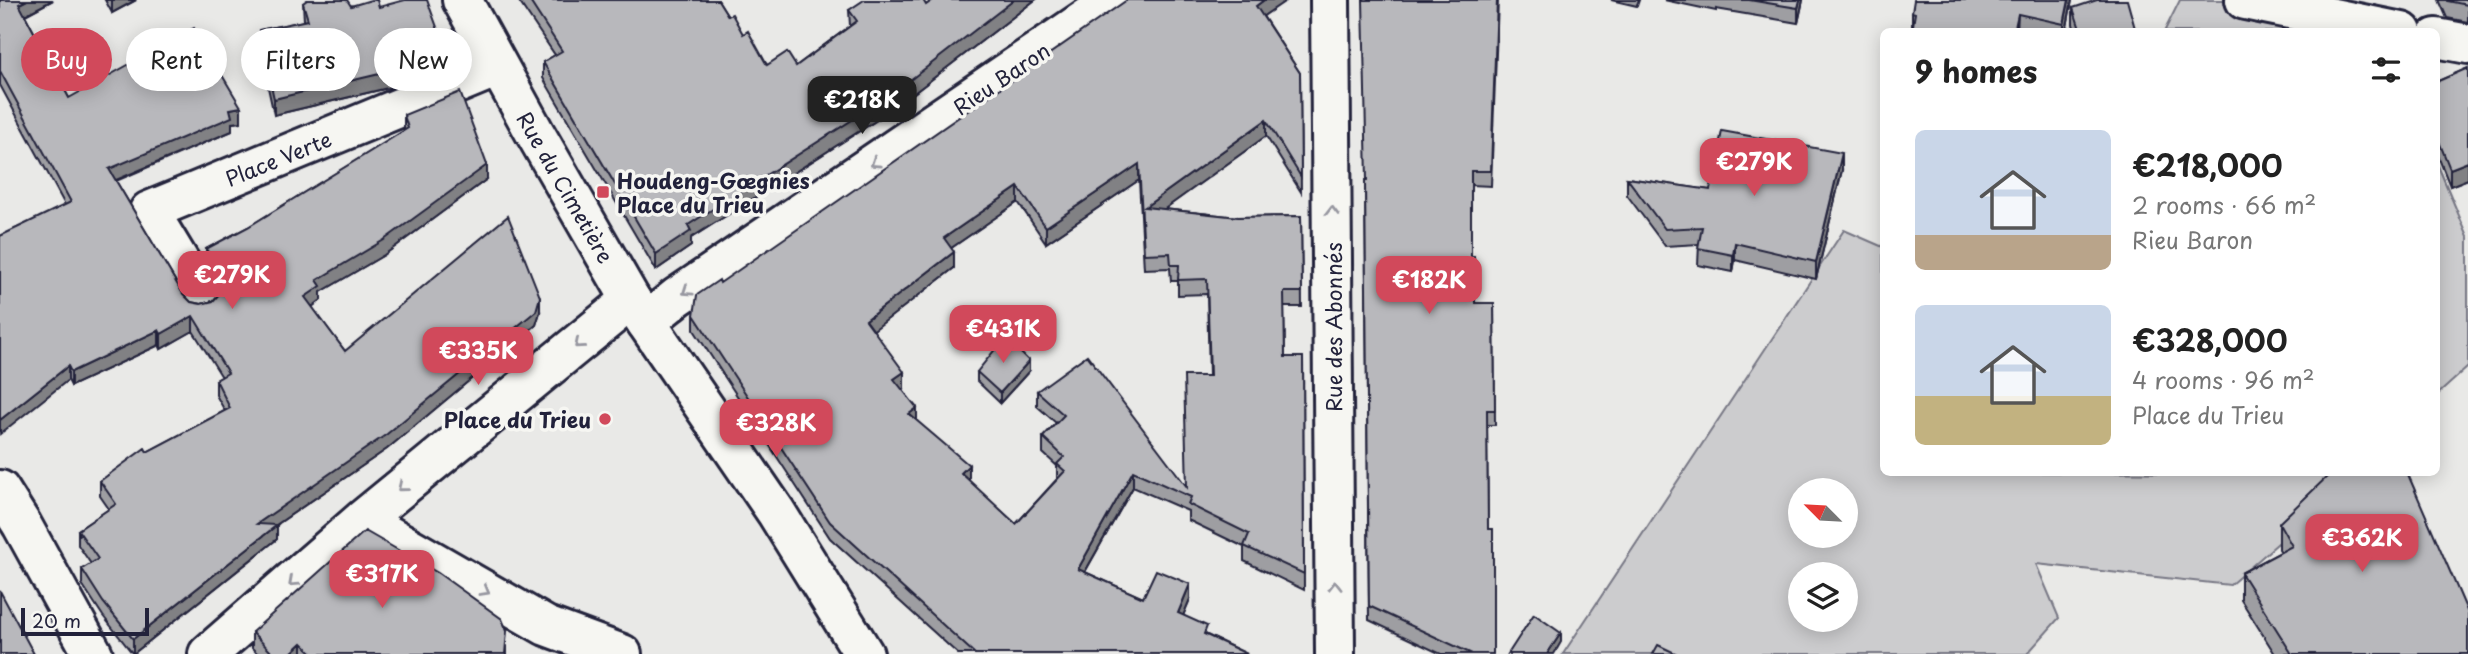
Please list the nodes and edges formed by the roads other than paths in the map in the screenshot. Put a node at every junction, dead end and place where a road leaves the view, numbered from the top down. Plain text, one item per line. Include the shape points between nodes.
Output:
1 (462, 0) edge
2 (1114, 0) edge
3 (1330, 0) edge
4 (2245, 0) edge
5 (2382, 28) edge
6 (2440, 39) edge
7 (2468, 44) edge
8 (498, 66) junction
9 (201, 297) dead end
10 (638, 311) junction
11 (0, 490) edge
12 (362, 520) junction
13 (545, 640) edge
14 (93, 654) edge
15 (208, 654) edge
16 (622, 654) edge
17 (864, 654) edge
18 (1335, 654) edge

1 - 8 street, Rue du Cimetière
2 -> 10 street, Rieu Baron via 688,290
18 -> 3 street, Rue des Abonnés
4 - 5 street
6 - 7 street
8 - 9 street, Place Verte via 149,211
8 - 10 street, Rue du Cimetière
10 -> 12 street
10 - 17 street via 776,512
11 - 14 street
12 -> 13 street
12 -> 15 street
13 - 16 street

